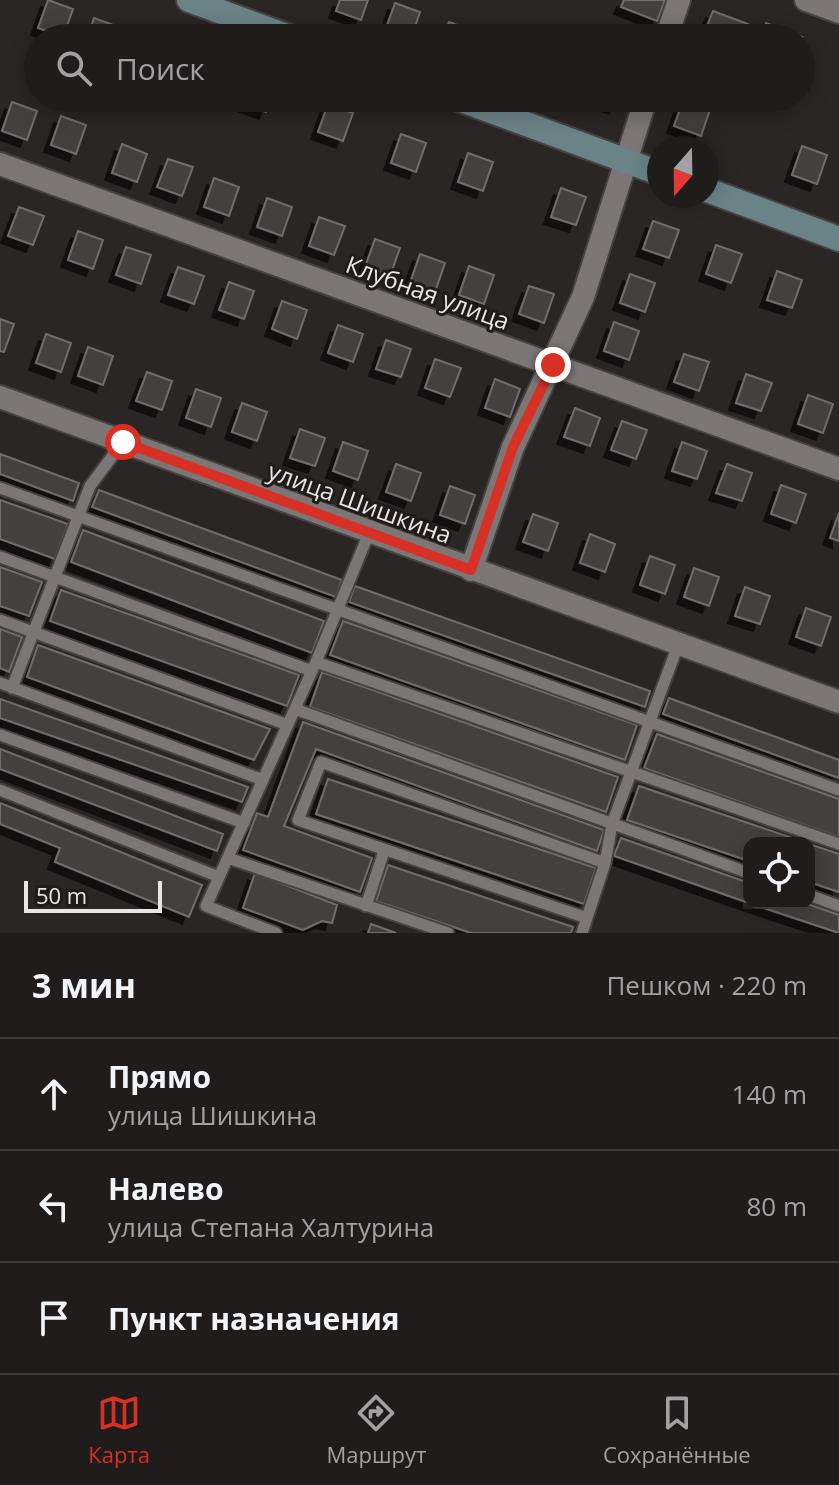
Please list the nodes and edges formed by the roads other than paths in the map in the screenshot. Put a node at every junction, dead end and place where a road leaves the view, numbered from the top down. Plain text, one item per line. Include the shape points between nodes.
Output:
1 (189, 0) edge
2 (679, 0) edge
3 (806, 0) edge
4 (839, 12) edge
5 (254, 24) edge
6 (671, 24) edge
7 (494, 112) edge
8 (641, 112) edge
9 (625, 160) junction
10 (0, 164) edge
11 (647, 168) edge
12 (719, 194) edge
13 (839, 239) edge
14 (553, 365) junction
15 (0, 397) edge
16 (123, 442) junction
17 (839, 469) edge
18 (0, 488) edge
19 (80, 517) junction
20 (369, 533) junction
21 (0, 557) edge
22 (471, 570) junction
23 (56, 578) junction
24 (338, 609) junction
25 (0, 620) edge
26 (34, 633) junction
27 (678, 645) junction
28 (314, 666) junction
29 (0, 683) edge
30 (12, 688) junction
31 (839, 702) edge
32 (295, 709) junction
33 (648, 722) junction
34 (288, 725) junction
35 (0, 735) edge
36 (631, 773) junction
37 (263, 780) junction
38 (0, 790) edge
39 (839, 790) edge
40 (244, 823) junction
41 (612, 824) junction
42 (839, 844) edge
43 (384, 851) junction
44 (228, 858) junction
45 (605, 863) junction
46 (743, 871) edge
47 (219, 877) junction
48 (815, 897) edge
49 (366, 906) junction
50 (839, 906) edge
51 (587, 918) junction
52 (276, 933) edge
53 (448, 933) edge
54 (582, 933) edge

1 - 5 street
2 - 6 street
3 - 4 street
7 - 9 street
8 - 9 street
9 - 11 street
9 - 14 street via 583,297
10 - 14 street, Клубная улица
12 - 13 street
14 - 17 street, Клубная улица
14 - 22 street via 513,447
15 - 16 street, улица Шишкина
16 - 19 lane via 90,486
16 - 20 street, улица Шишкина
18 - 19 lane
19 - 23 lane
19 - 24 lane
20 - 22 street, улица Шишкина
20 - 24 lane
21 - 23 lane
22 - 27 street, улица Шишкина
23 - 26 lane
23 - 28 lane
24 - 28 lane
24 - 33 lane
25 - 26 lane
26 - 30 lane
26 - 34 lane
27 - 31 street, улица Шишкина
27 - 33 lane
28 - 32 lane
28 - 36 lane
29 - 30 lane
30 - 37 lane
32 - 34 lane
32 - 41 lane
33 - 36 lane
33 - 39 lane
34 - 37 lane
35 - 40 lane
36 - 41 lane
36 - 42 lane
37 - 40 lane
38 - 47 lane
40 - 44 lane
41 - 45 lane
41 - 46 lane
43 - 45 lane via 298,820 321,762
43 - 49 lane
43 - 51 lane
44 - 47 lane
44 - 49 lane
45 - 51 lane
47 - 52 lane via 206,906
48 - 50 lane
49 - 53 lane
51 - 54 lane

